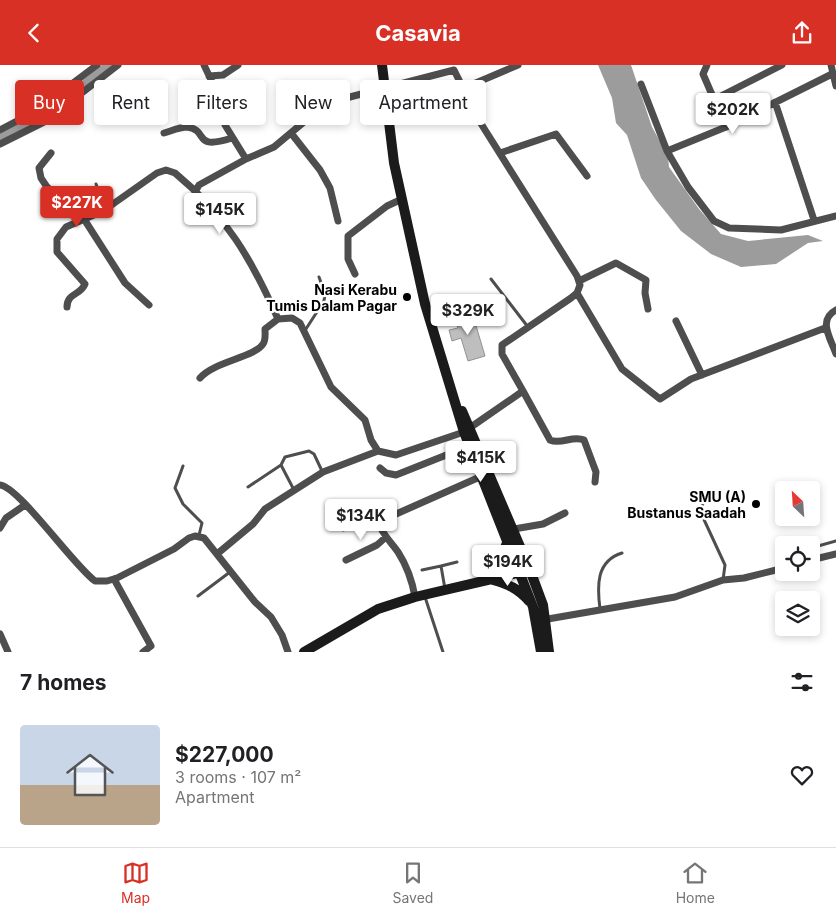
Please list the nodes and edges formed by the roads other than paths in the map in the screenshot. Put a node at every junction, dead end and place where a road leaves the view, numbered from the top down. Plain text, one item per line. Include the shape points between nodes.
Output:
1 (97, 65) edge
2 (118, 65) edge
3 (204, 65) edge
4 (238, 65) edge
5 (382, 65) edge
6 (518, 65) edge
7 (707, 65) edge
8 (782, 65) edge
9 (831, 65) edge
10 (453, 68) edge
11 (832, 74) junction
12 (209, 76) junction
13 (383, 80) edge
14 (414, 80) edge
15 (460, 80) edge
16 (483, 80) edge
17 (641, 84) dead end
18 (836, 86) edge
19 (360, 95) edge
20 (713, 100) junction
21 (775, 102) junction
22 (389, 125) edge
23 (482, 125) edge
24 (726, 127) junction
25 (0, 130) edge
26 (164, 133) dead end
27 (291, 133) junction
28 (232, 138) junction
29 (0, 144) edge
30 (667, 151) junction
31 (51, 153) dead end
32 (500, 153) junction
33 (246, 159) junction
34 (588, 176) dead end
35 (96, 184) dead end
36 (195, 192) junction
37 (402, 199) junction
38 (106, 209) junction
39 (836, 216) edge
40 (84, 219) junction
41 (814, 220) junction
42 (338, 221) dead end
43 (355, 274) dead end
44 (319, 277) dead end
45 (491, 279) dead end
46 (579, 281) junction
47 (577, 293) junction
48 (149, 305) dead end
49 (67, 307) dead end
50 (648, 309) dead end
51 (836, 310) edge
52 (278, 319) junction
53 (676, 321) dead end
54 (528, 327) junction
55 (825, 328) junction
56 (304, 332) junction
57 (836, 354) edge
58 (702, 375) junction
59 (200, 378) dead end
60 (523, 391) junction
61 (467, 429) junction
62 (469, 446) junction
63 (378, 451) junction
64 (281, 465) junction
65 (183, 466) dead end
66 (380, 468) dead end
67 (323, 472) junction
68 (482, 476) junction
69 (595, 482) dead end
70 (0, 485) edge
71 (248, 487) dead end
72 (294, 490) junction
73 (708, 491) dead end
74 (25, 505) junction
75 (565, 513) dead end
76 (331, 518) dead end
77 (378, 522) junction
78 (0, 528) edge
79 (514, 529) junction
80 (199, 536) junction
81 (386, 537) junction
82 (508, 540) junction
83 (836, 541) edge
84 (820, 545) edge
85 (622, 553) dead end
86 (217, 554) junction
87 (836, 554) edge
88 (820, 558) edge
89 (346, 560) dead end
90 (457, 562) dead end
91 (441, 566) junction
92 (422, 570) dead end
93 (775, 570) edge
94 (526, 571) junction
95 (230, 572) junction
96 (114, 579) junction
97 (490, 579) junction
98 (723, 580) junction
99 (446, 589) junction
100 (198, 596) dead end
101 (419, 596) junction
102 (533, 607) junction
103 (600, 612) junction
104 (541, 620) junction
105 (0, 634) edge
106 (8, 652) edge
107 (143, 652) edge
108 (288, 652) edge
109 (304, 652) edge
110 (443, 652) edge
111 (541, 652) edge
112 (549, 652) edge

1 - 25 street via 36,111
2 - 29 street via 44,123
3 - 12 street
4 - 12 street via 223,75
5 - 13 main road
6 - 16 street
7 - 20 street via 703,74
8 - 20 street
9 - 11 street
10 - 14 street
10 - 15 street
11 - 18 street
11 - 21 street
12 - 28 street
17 - 30 street
19 - 27 street via 328,105
20 - 24 street
21 - 24 street
21 - 41 street
22 - 37 main road
23 - 32 street
24 - 30 street
26 - 28 street via 185,127 194,129 204,142
27 - 33 street via 274,147
27 - 42 street via 330,188
28 - 33 street
30 - 41 street via 688,187 720,225 781,230
31 - 40 street via 39,168 41,178
32 - 34 street via 556,134
32 - 46 street
33 - 36 street via 199,185
35 - 38 lane
36 - 38 street via 175,173 161,171
36 - 52 street via 219,216 244,249
37 - 43 street via 387,205 348,236 348,259
37 - 61 main road via 425,304 450,388
38 - 40 street
39 - 41 street
40 - 48 street via 125,283
40 - 49 street via 66,227 56,245 60,258 85,284 70,298
44 - 56 lane via 324,301
45 - 54 lane
46 - 47 street
46 - 50 street via 612,264 619,264 646,279
47 - 54 street
47 - 58 street via 622,369 659,398 663,399 682,384
51 - 55 street via 828,318
52 - 56 street via 295,319
52 - 59 street via 265,329 261,347
53 - 58 street
54 - 60 street via 501,348
55 - 57 street
55 - 58 street
56 - 63 street via 331,387 365,419
60 - 61 street
60 - 69 street via 550,440 584,440 596,472
61 - 62 main road
61 - 63 street via 403,454
61 - 79 main road
62 - 66 street via 396,475
62 - 68 main road
63 - 67 street
64 - 67 lane via 285,457 311,451
64 - 71 lane
64 - 72 lane
65 - 80 lane via 175,488 183,504 202,523
67 - 72 street
68 - 77 street
68 - 82 main road
70 - 74 street
72 - 86 street via 264,509 253,524
73 - 98 lane via 700,511 726,567
74 - 78 street via 6,518
74 - 96 street via 91,578 101,582
75 - 79 street via 544,524
76 - 77 lane via 343,530
77 - 81 street
79 - 94 main road
80 - 86 street via 208,541
80 - 96 street via 189,538
81 - 89 street
81 - 101 street via 408,570
82 - 94 main road
82 - 97 main road
83 - 84 lane
85 - 103 lane via 613,556 601,571 598,582
86 - 95 street
87 - 88 street
90 - 91 lane
91 - 92 lane
91 - 99 lane
93 - 98 street
94 - 97 main road
94 - 102 main road
94 - 104 main road
95 - 100 lane
95 - 108 street via 271,617
96 - 107 street via 152,646
97 - 99 main road
97 - 102 main road via 507,583 522,593
98 - 103 street via 675,597
99 - 101 main road
101 - 109 main road via 364,616
101 - 110 lane
102 - 104 main road
103 - 104 street
104 - 111 main road
104 - 112 main road
105 - 106 street

